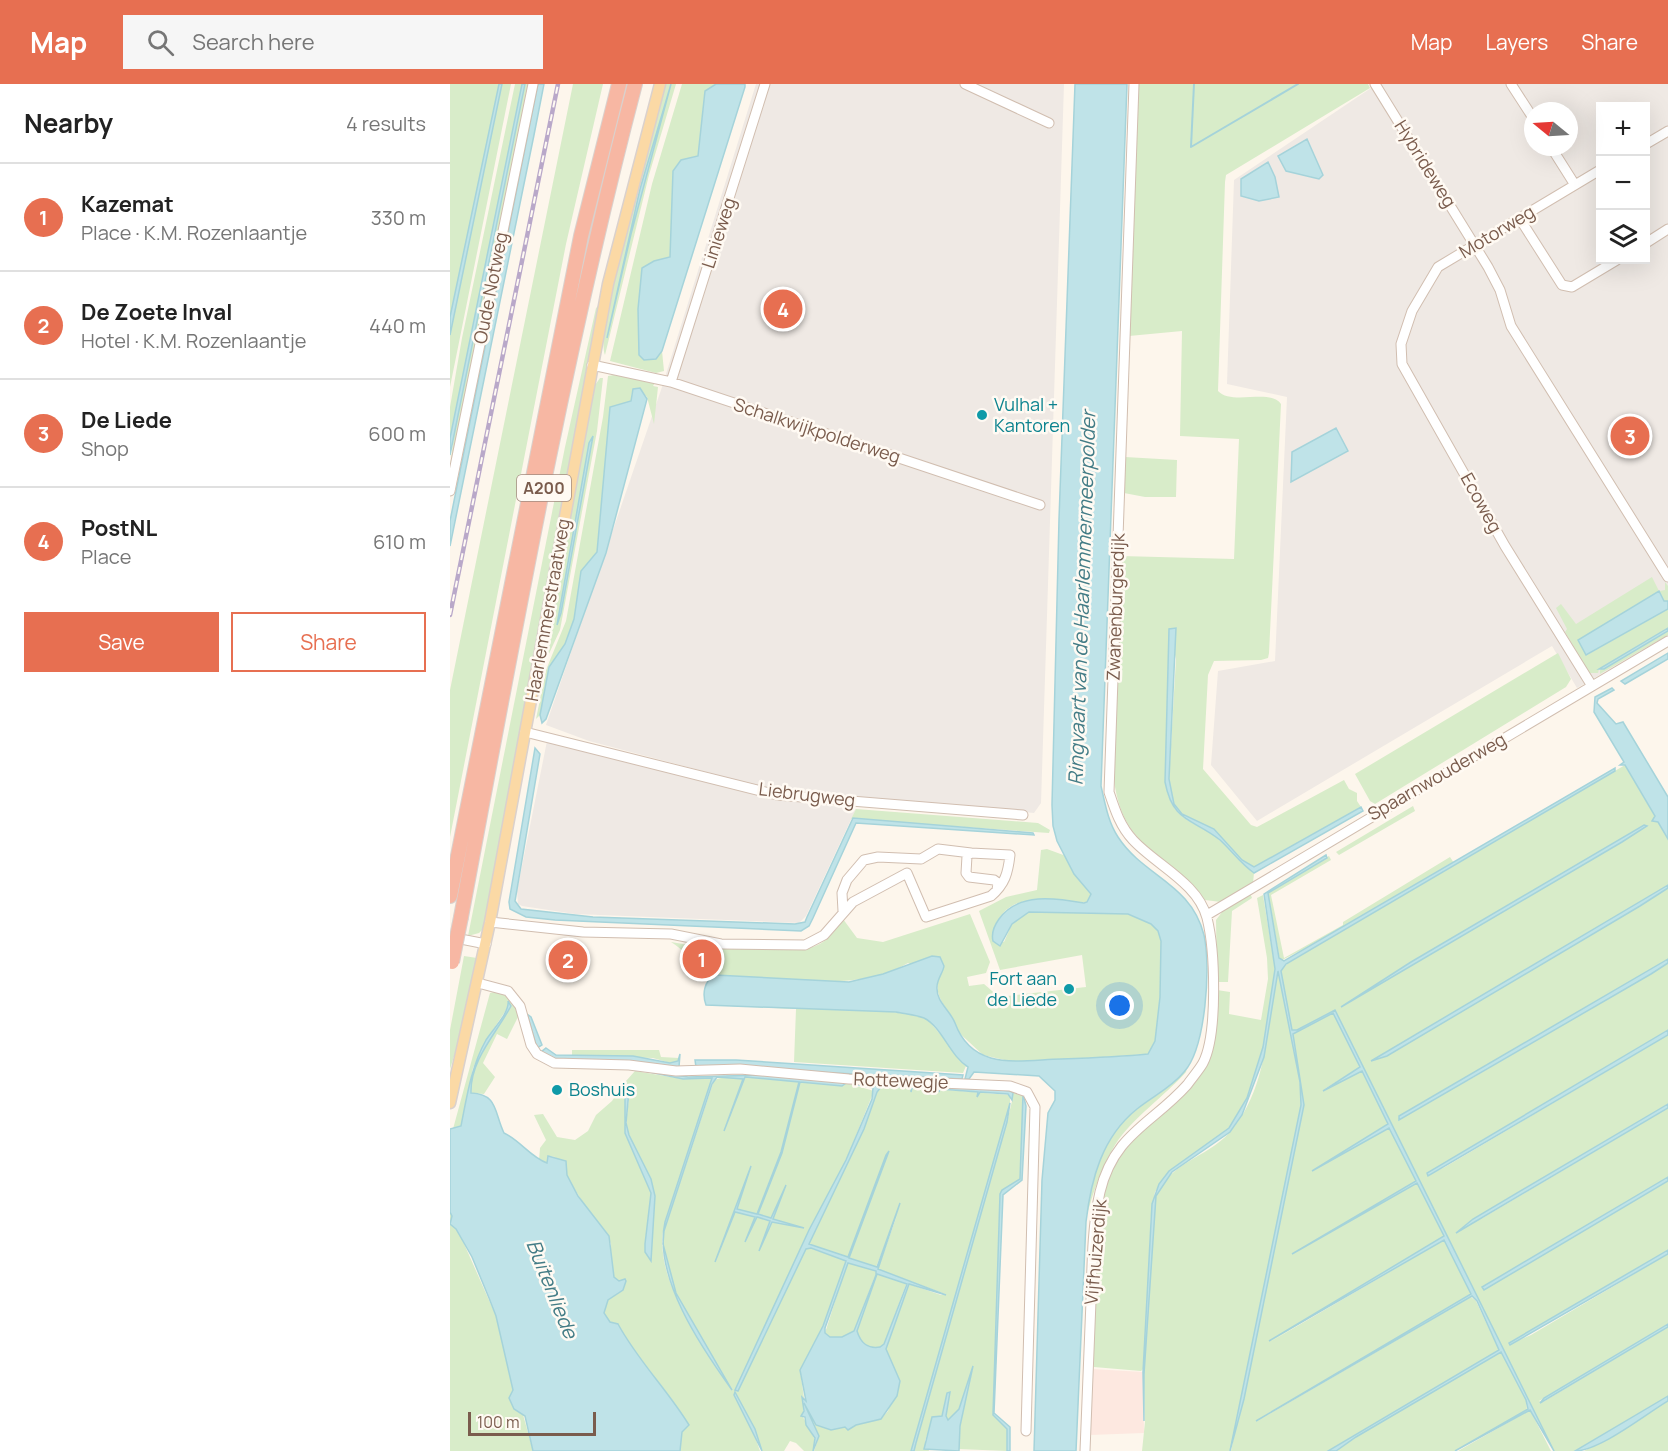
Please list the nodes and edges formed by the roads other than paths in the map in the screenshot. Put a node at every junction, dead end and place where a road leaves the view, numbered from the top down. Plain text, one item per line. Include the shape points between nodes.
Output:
1 (532, 84) edge
2 (619, 84) edge
3 (660, 84) edge
4 (765, 84) edge
5 (965, 84) edge
6 (1134, 84) edge
7 (1375, 84) edge
8 (1511, 84) edge
9 (634, 86) edge
10 (1524, 104) edge
11 (1049, 123) dead end
12 (1668, 130) edge
13 (1650, 141) edge
14 (1557, 156) edge
15 (1596, 172) edge
16 (1575, 185) junction
17 (1520, 219) junction
18 (1668, 229) edge
19 (1650, 240) edge
20 (1475, 244) junction
21 (1610, 264) edge
22 (1412, 311) joint
23 (592, 365) junction
24 (671, 382) junction
25 (450, 491) edge
26 (1040, 505) dead end
27 (1668, 578) edge
28 (1668, 641) edge
29 (1592, 686) junction
30 (525, 732) junction
31 (1023, 815) dead end
32 (971, 853) junction
33 (921, 859) junction
34 (907, 873) junction
35 (998, 890) junction
36 (450, 896) edge
37 (843, 911) junction
38 (1207, 915) junction
39 (490, 922) junction
40 (450, 937) edge
41 (486, 944) junction
42 (451, 967) edge
43 (478, 983) junction
44 (1186, 1085) joint
45 (450, 1103) edge
46 (1026, 1431) dead end
47 (1085, 1451) edge

1 - 25 street, Oude Notweg
2 - 36 highway, A200 via 581,236
3 - 23 main road, Haarlemmerstraatweg via 620,232
4 - 24 street, Linieweg
5 - 11 street
6 - 38 street, Zwanenburgerdijk via 1109,792 1119,823 1173,873
7 - 20 street, Hybrideweg
8 - 10 street
9 - 42 highway, A200, bridge via 606,194 560,409
12 - 13 street
14 - 16 street
15 - 16 street, Motorweg
16 - 17 street, Motorweg
17 - 20 street, Motorweg
17 - 21 street via 1562,285 1572,286
18 - 19 street
20 - 22 street, Motorweg via 1438,267
20 - 27 street, Hybrideweg via 1500,290 1511,326
22 - 29 street, Ecoweg via 1401,344 1402,364 1504,546
23 - 24 street, Schalkwijkpolderweg
23 - 30 main road, Haarlemmerstraatweg
24 - 26 street, Schalkwijkpolderweg
28 - 29 street, Spaarnwouderweg
29 - 38 street, Spaarnwouderweg
30 - 31 street, Liebrugweg via 777,795
30 - 39 main road, Haarlemmerstraatweg
32 - 33 street via 938,849
32 - 35 street via 967,856 966,873 969,877 994,880
32 - 35 street via 1010,855 1005,879
33 - 34 street
33 - 37 street via 864,860 847,880 842,893
34 - 35 street via 926,917 983,900
34 - 37 street
37 - 39 street via 816,941 798,945 721,944 671,934 583,932
38 - 44 street, Zwanenburgerdijk via 1213,964 1211,1026 1203,1063
39 - 41 main road, Haarlemmerstraatweg
40 - 41 street
41 - 43 main road, Haarlemmerstraatweg
43 - 45 main road, Haarlemmerstraatweg
43 - 46 street, Rottewegje via 508,991 520,1006 531,1045 537,1054 554,1064 629,1065 676,1071 740,1069 849,1079 1010,1086 1026,1092 1035,1107
44 - 47 street, Vijfhuizerdijk via 1129,1134 1100,1191 1094,1238

